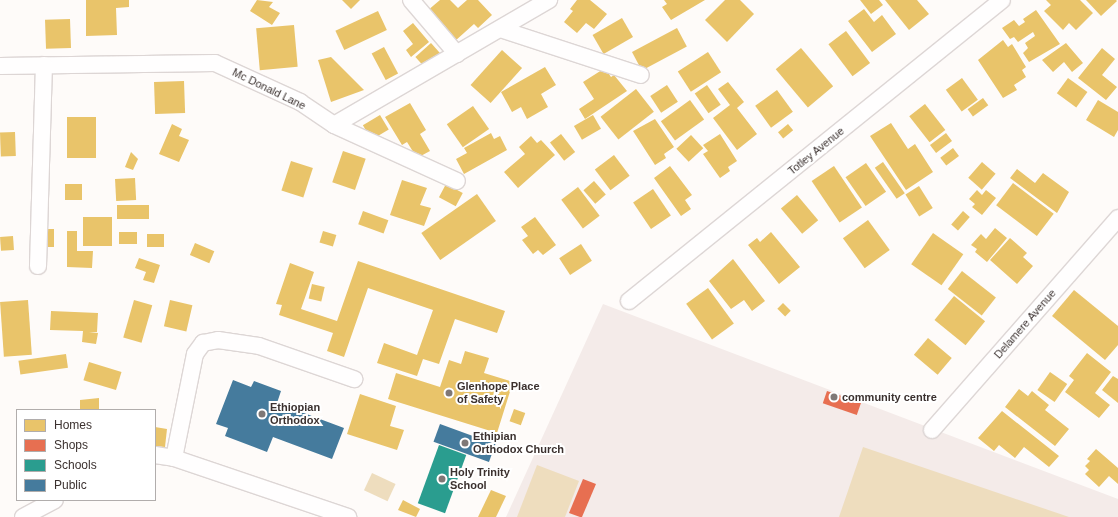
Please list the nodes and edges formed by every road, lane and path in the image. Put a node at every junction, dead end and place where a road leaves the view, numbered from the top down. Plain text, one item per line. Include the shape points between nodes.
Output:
1 (411, 0) edge
2 (549, 0) edge
3 (1002, 0) edge
4 (500, 30) junction
5 (457, 54) junction
6 (44, 65) junction
7 (0, 66) edge
8 (641, 75) dead end
9 (334, 125) junction
10 (457, 181) dead end
11 (1118, 218) edge
12 (38, 266) dead end
13 (629, 302) dead end
14 (354, 379) dead end
15 (932, 430) dead end
16 (156, 455) edge
17 (174, 458) junction
18 (53, 501) edge
19 (23, 517) edge
20 (348, 517) edge

1 - 5 street
2 - 4 street
3 - 13 street, Totley Avenue
4 - 5 street
4 - 8 street
5 - 9 street
6 - 7 street, Mc Donald Lane
6 - 9 street, Mc Donald Lane via 215,63 300,102
6 - 12 street
9 - 10 street, Mc Donald Lane
11 - 15 street, Delamere Avenue
14 - 17 street via 259,346 218,340 203,343 195,354
16 - 17 street
17 - 20 street
18 - 19 street

